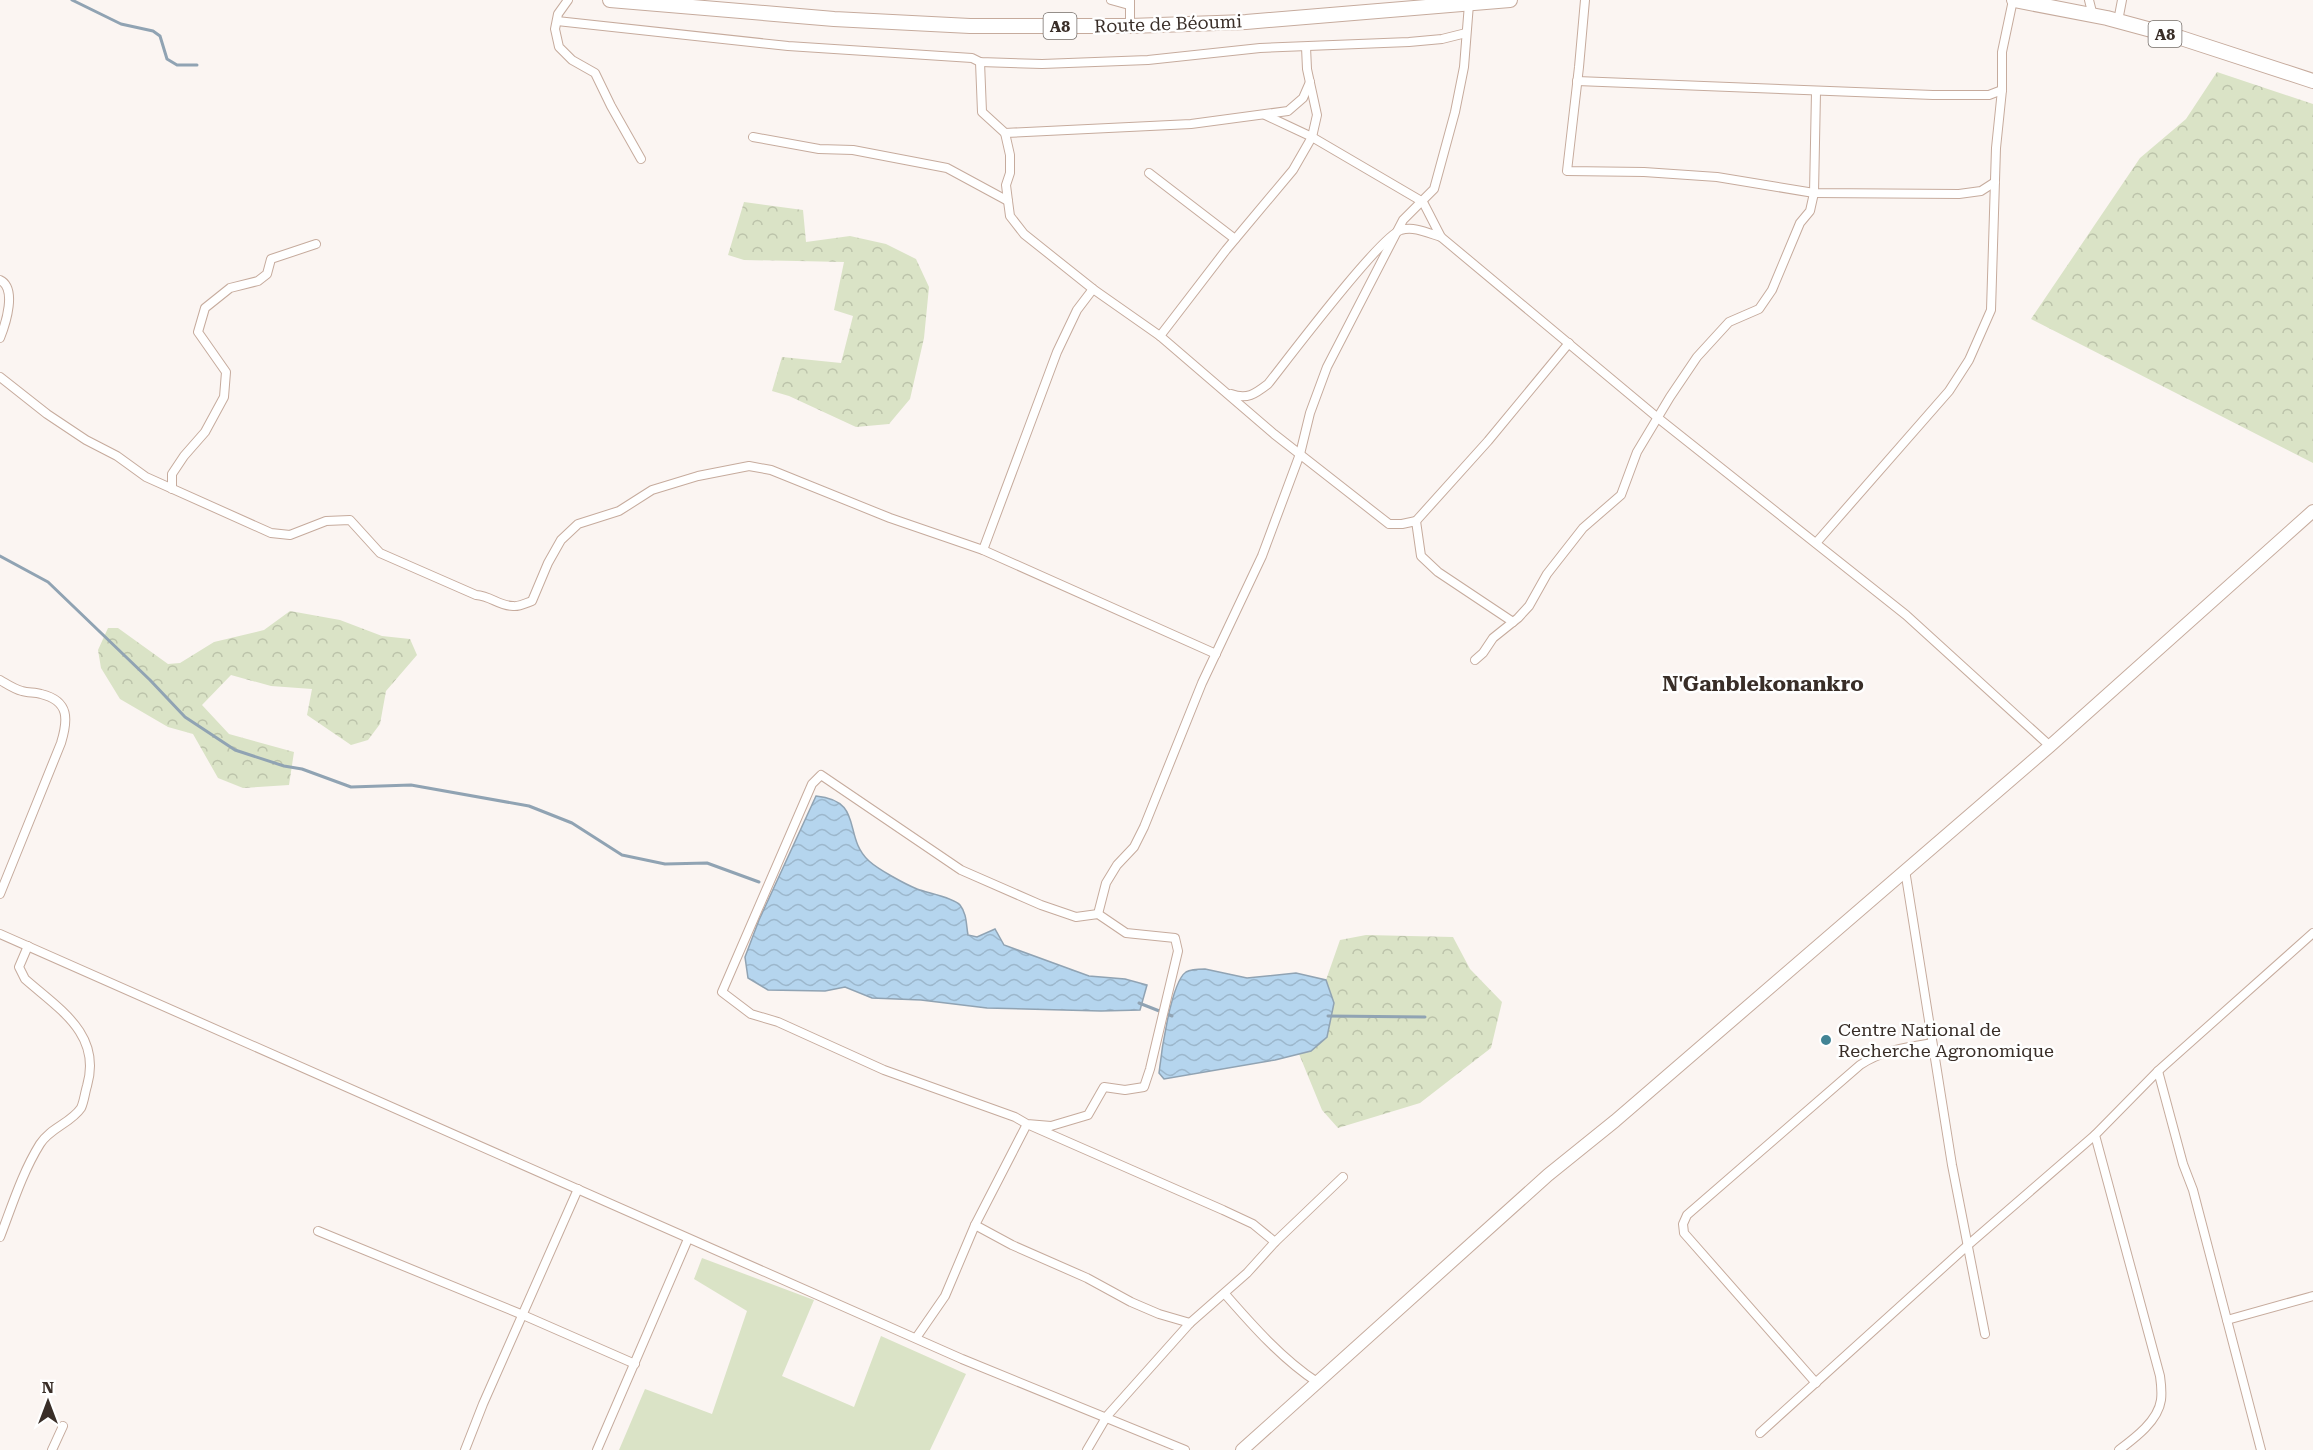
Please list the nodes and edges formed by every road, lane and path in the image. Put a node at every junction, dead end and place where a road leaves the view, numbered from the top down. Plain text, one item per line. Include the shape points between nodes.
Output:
1 (568, 0) edge
2 (609, 0) edge
3 (1111, 0) edge
4 (1510, 0) edge
5 (1585, 0) edge
6 (2014, 0) edge
7 (2089, 0) edge
8 (2122, 0) edge
9 (1129, 2) edge
10 (1469, 4) junction
11 (2093, 16) junction
12 (557, 21) junction
13 (2118, 21) junction
14 (1130, 26) junction
15 (1466, 33) junction
16 (1306, 47) junction
17 (980, 62) junction
18 (1577, 81) junction
19 (2313, 81) edge
20 (1310, 82) junction
21 (2002, 90) junction
22 (1816, 92) junction
23 (1265, 115) junction
24 (1005, 133) junction
25 (753, 137) dead end
26 (1312, 137) junction
27 (641, 159) dead end
28 (1149, 172) dead end
29 (1995, 182) junction
30 (1814, 193) junction
31 (1008, 201) junction
32 (1423, 202) junction
33 (1399, 230) junction
34 (1441, 237) junction
35 (1235, 239) junction
36 (316, 244) dead end
37 (0, 280) edge
38 (1093, 289) junction
39 (1160, 336) junction
40 (0, 338) edge
41 (1569, 343) junction
42 (0, 377) edge
43 (1225, 392) junction
44 (1658, 418) junction
45 (1300, 454) junction
46 (172, 489) junction
47 (2313, 511) edge
48 (1416, 521) junction
49 (1816, 543) junction
50 (983, 550) junction
51 (1513, 622) junction
52 (1215, 654) junction
53 (1475, 660) dead end
54 (0, 680) edge
55 (2050, 746) junction
56 (1905, 870) junction
57 (0, 894) edge
58 (1098, 914) junction
59 (2313, 933) edge
60 (0, 934) edge
61 (28, 946) junction
62 (1932, 1043) junction
63 (2158, 1071) junction
64 (1027, 1124) junction
65 (2095, 1135) junction
66 (1343, 1177) dead end
67 (578, 1189) junction
68 (975, 1225) junction
69 (318, 1231) dead end
70 (0, 1237) edge
71 (688, 1239) junction
72 (1275, 1242) junction
73 (1968, 1245) junction
74 (1225, 1294) junction
75 (2313, 1296) edge
76 (523, 1315) junction
77 (2227, 1320) junction
78 (1190, 1323) junction
79 (1985, 1334) dead end
80 (916, 1338) junction
81 (635, 1365) junction
82 (1317, 1382) junction
83 (1816, 1383) junction
84 (1107, 1416) junction
85 (63, 1426) dead end
86 (1760, 1433) dead end
87 (52, 1450) edge
88 (465, 1450) edge
89 (597, 1450) edge
90 (1087, 1450) edge
91 (1185, 1450) edge
92 (1242, 1450) edge
93 (2120, 1450) edge
94 (2261, 1450) edge

1 - 12 street
2 - 14 main road, Route de Béoumi / A8 via 970,26
3 - 9 street
4 - 10 main road, Route de Béoumi / A8
5 - 18 street
6 - 11 main road, A8
6 - 21 street via 2002,51
7 - 11 street
8 - 13 street
9 - 14 street
10 - 14 main road, Route de Béoumi / A8 via 1245,22
10 - 15 street
11 - 13 main road, A8
12 - 17 street via 788,46 972,57
12 - 27 street via 560,47 572,60 595,73
13 - 19 main road, A8
15 - 16 street via 1408,42
15 - 32 street via 1464,67 1452,122 1434,189
16 - 17 street via 1148,60
16 - 20 street
17 - 24 street via 982,111
18 - 22 street
18 - 30 street via 1566,171 1717,177
20 - 23 street via 1303,99 1288,111
20 - 26 street via 1317,115
21 - 22 street via 1975,96
21 - 29 street
22 - 30 street
23 - 24 street via 1191,124
23 - 26 street
24 - 31 street via 1010,155
25 - 31 street via 947,168
26 - 32 street
26 - 35 street via 1293,170
28 - 35 street
29 - 30 street via 1981,191 1959,194
29 - 49 street via 1991,310 1969,360 1949,391
30 - 44 street via 1810,211 1800,223 1766,299 1759,309 1729,322 1718,333 1697,357
31 - 38 street via 1010,216 1023,234
32 - 33 street via 1403,220
32 - 34 street
33 - 34 street via 1417,229
33 - 43 street via 1370,257 1268,384 1252,396
33 - 45 street via 1327,367
34 - 41 street
35 - 39 street
36 - 46 street via 271,259 267,274 258,281 230,288 205,308 198,333 226,372 224,397 206,432 172,474
37 - 40 street via 6,282 10,293
38 - 39 street
38 - 50 street via 1077,310 1057,352
39 - 43 street
41 - 44 street
41 - 48 street
42 - 46 street via 86,441
43 - 45 street
44 - 49 street
44 - 51 street via 1636,452 1621,495 1583,528 1547,574 1529,606
45 - 48 street via 1389,524
45 - 52 street via 1262,556
46 - 50 street via 271,533 290,535 326,521 350,520 380,553 476,595 514,607 532,601 561,540 578,524 619,511 652,490 749,466 771,470
47 - 55 main road
48 - 51 street via 1421,556 1438,572
49 - 55 street via 1906,615
50 - 52 street
51 - 53 street
52 - 58 street via 1134,847 1116,865 1106,883
54 - 57 street via 21,691 56,700 65,710 67,723
55 - 56 main road
56 - 62 street
56 - 82 main road via 1548,1175
58 - 64 street via 1126,933 1175,938 1178,951 1144,1087 1104,1087 1088,1115 1051,1126
58 - 64 street via 1076,916 1041,906 961,870 821,775 812,784 722,992 752,1014
59 - 63 street
60 - 61 street
61 - 67 street
61 - 70 street via 20,967 25,979 83,1033 90,1054 90,1074 81,1107 40,1143
62 - 73 street
62 - 83 street via 1869,1059 1688,1215 1683,1224 1684,1233
63 - 65 street
63 - 77 street
64 - 68 street
64 - 72 street via 1223,1210 1252,1224
65 - 73 street
65 - 93 street via 2160,1376 2161,1401 2154,1417
66 - 72 street
67 - 71 street
67 - 76 street
68 - 78 street via 1131,1302
68 - 80 street via 945,1296
69 - 76 street
71 - 80 street
71 - 81 street
72 - 74 street
73 - 79 street
73 - 83 street
74 - 78 street
74 - 82 street via 1250,1323
75 - 77 street
76 - 81 street
76 - 88 street
77 - 94 street
78 - 84 street
80 - 84 street
81 - 89 street
82 - 92 main road
83 - 86 street
84 - 90 street
84 - 91 street
85 - 87 street

